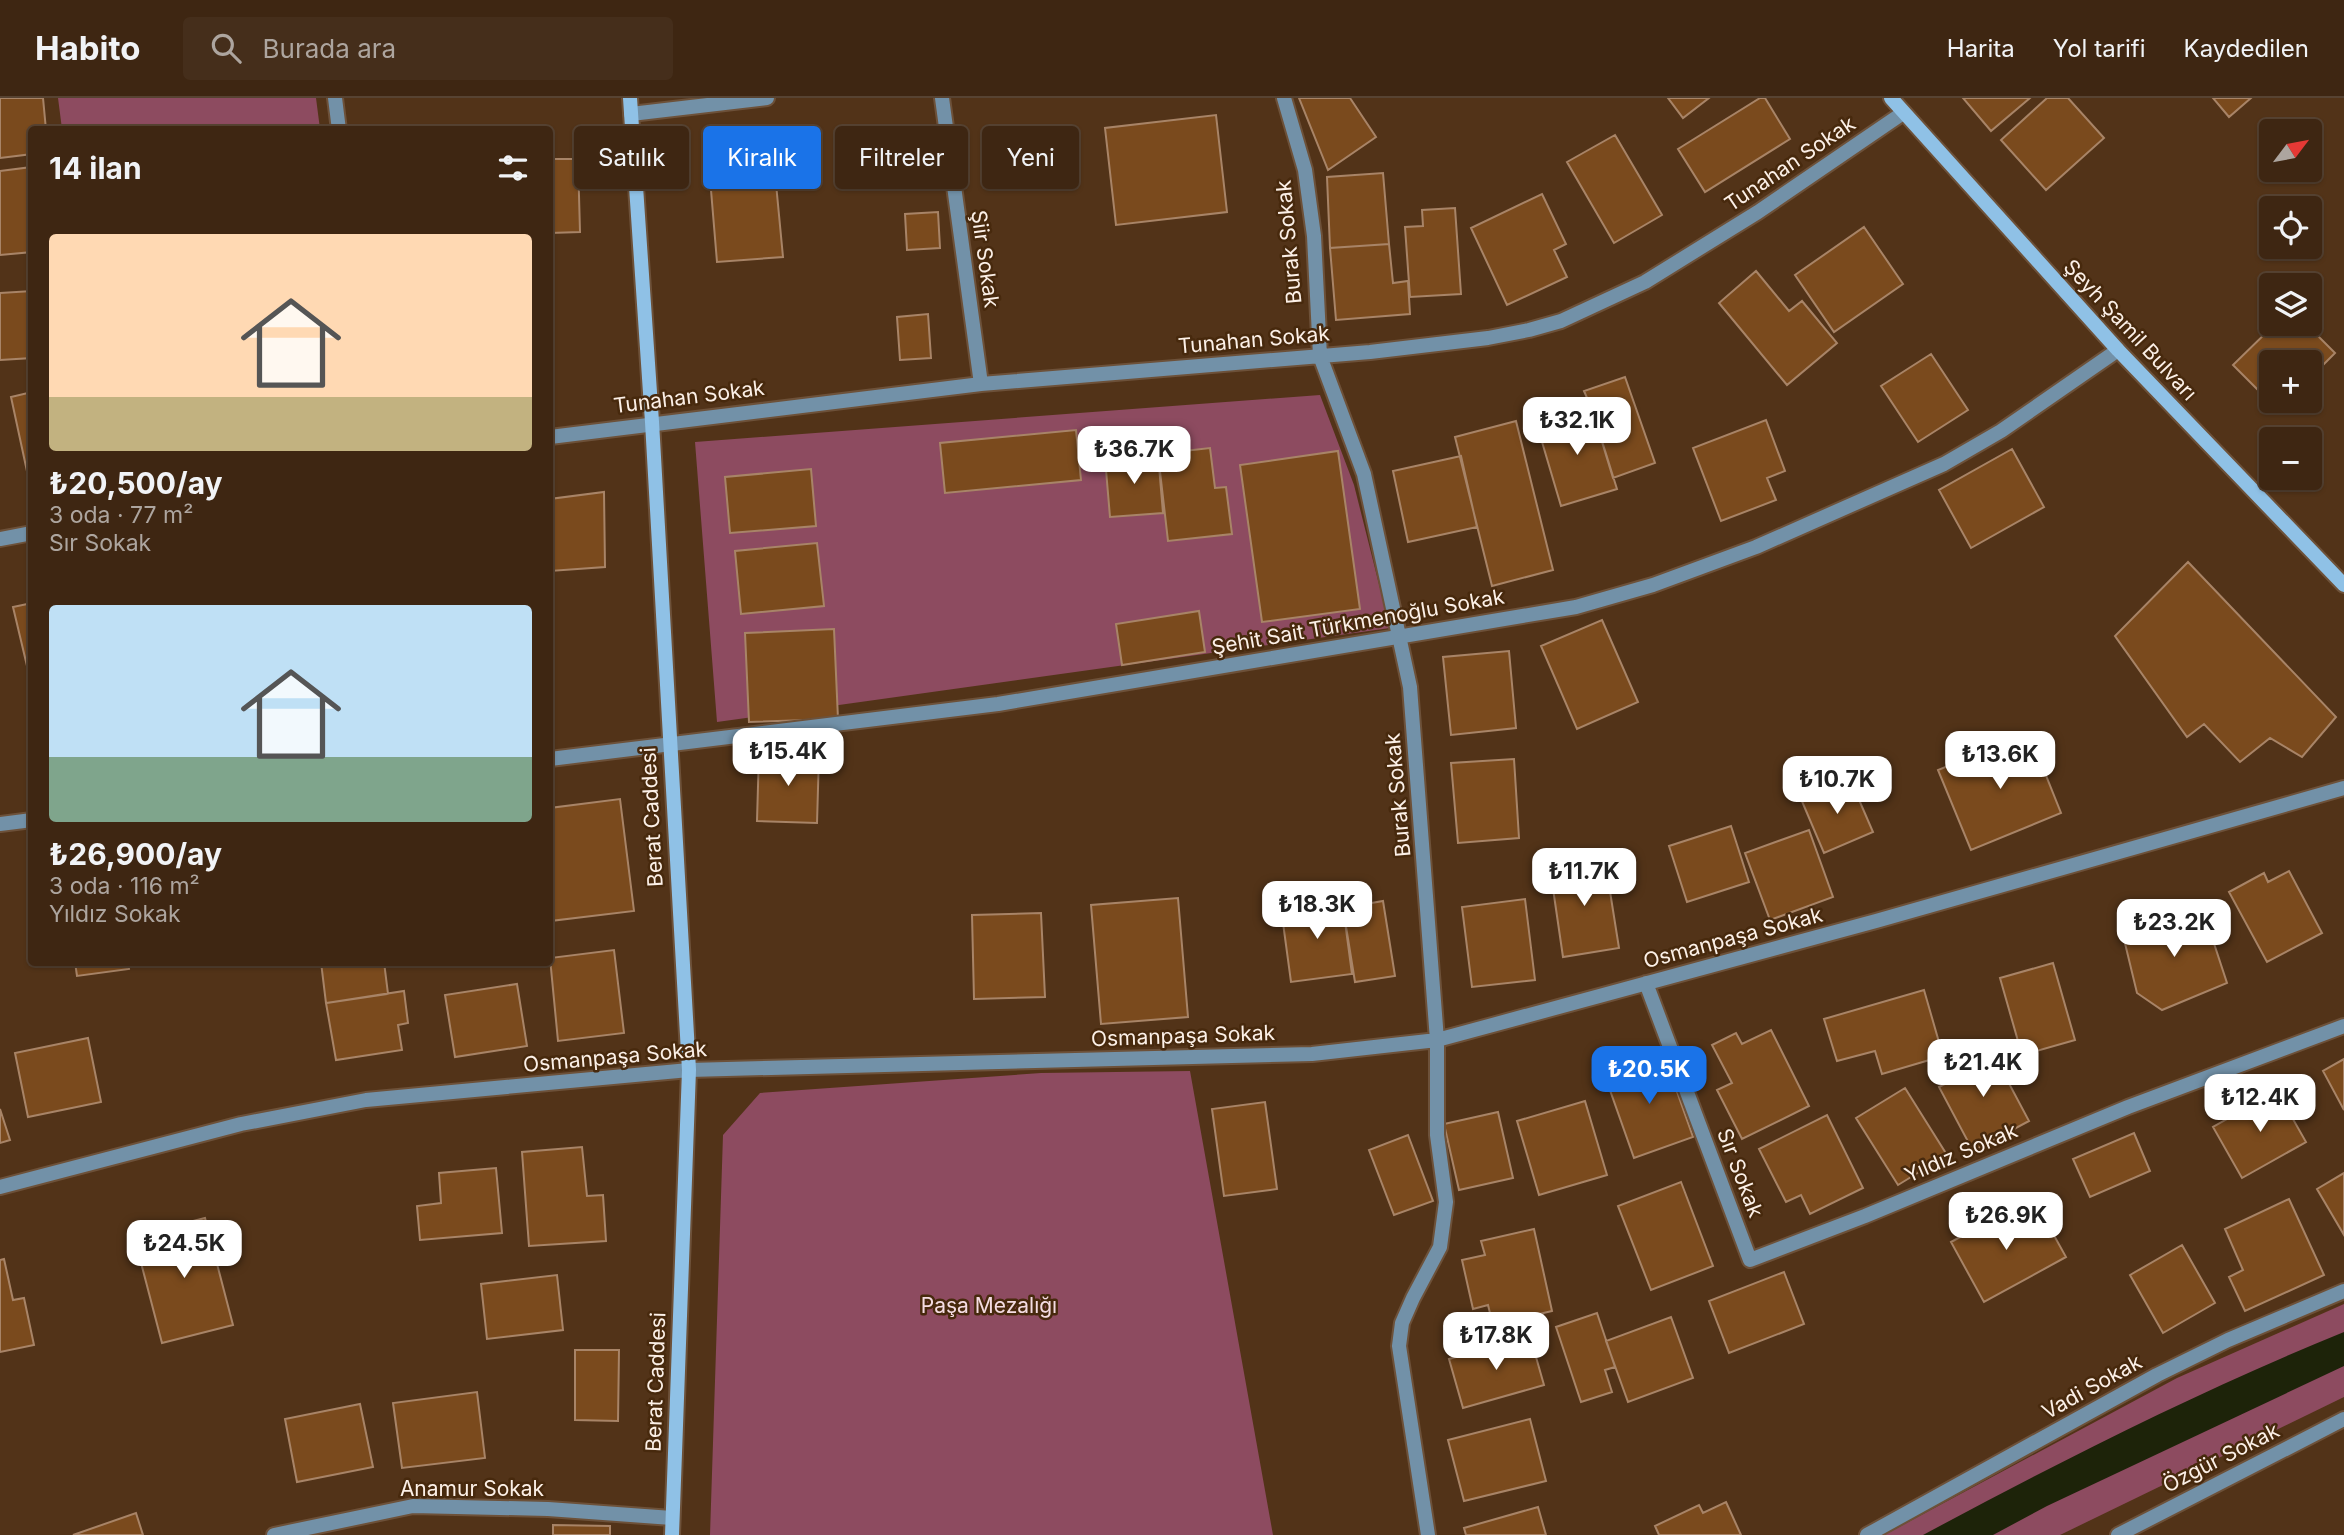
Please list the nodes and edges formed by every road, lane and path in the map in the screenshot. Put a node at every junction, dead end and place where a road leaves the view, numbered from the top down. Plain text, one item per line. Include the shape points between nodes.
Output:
1 (335, 98) edge
2 (629, 98) edge
3 (767, 98) edge
4 (942, 98) edge
5 (1284, 98) edge
6 (1891, 98) edge
7 (1903, 113) junction
8 (631, 114) junction
9 (338, 126) edge
10 (2118, 350) junction
11 (1320, 356) junction
12 (981, 384) junction
13 (652, 422) junction
14 (553, 437) edge
15 (28, 534) edge
16 (0, 539) edge
17 (2344, 585) edge
18 (1401, 637) junction
19 (669, 746) junction
20 (553, 759) edge
21 (2344, 788) edge
22 (28, 820) edge
23 (0, 824) edge
24 (1646, 983) junction
25 (2344, 1026) edge
26 (1437, 1040) junction
27 (689, 1070) junction
28 (0, 1187) edge
29 (1751, 1260) joint
30 (2344, 1291) edge
31 (2344, 1419) edge
32 (672, 1518) junction
33 (274, 1535) edge
34 (672, 1535) edge
35 (1428, 1535) edge
36 (1867, 1535) edge
37 (2118, 1535) edge

1 - 9 street
2 - 8 street, Berat Caddesi
3 - 8 street
4 - 12 street, Şiir Sokak
5 - 11 street, Burak Sokak via 1305,170 1314,236
6 - 7 street, Şeyh Şamil Bulvarı
7 - 10 street, Şeyh Şamil Bulvarı
7 - 11 street, Tunahan Sokak via 1758,212 1645,282 1581,313 1488,338
8 - 13 street, Berat Caddesi
10 - 17 street, Şeyh Şamil Bulvarı
10 - 18 street, Şehit Sait Türkmenoğlu Sokak via 2001,432 1944,464 1756,547 1576,607
11 - 12 street, Tunahan Sokak
11 - 18 street, Burak Sokak via 1364,474
12 - 13 street, Tunahan Sokak
13 - 14 street, Tunahan Sokak
13 - 19 street, Berat Caddesi
15 - 16 street
18 - 19 street, Şehit Sait Türkmenoğlu Sokak via 998,704
18 - 26 street, Burak Sokak via 1410,687
19 - 20 street, Şehit Sait Türkmenoğlu Sokak
19 - 27 street, Berat Caddesi
21 - 24 street, Osmanpaşa Sokak
22 - 23 street
24 - 26 street, Osmanpaşa Sokak
24 - 29 street, Sır Sokak
25 - 29 street, Yıldız Sokak via 2128,1107
26 - 27 street, Osmanpaşa Sokak via 1312,1054
26 - 35 street, Burak Sokak via 1437,1135 1445,1225 1440,1247 1402,1323 1399,1346
27 - 28 street, Osmanpaşa Sokak via 366,1100 241,1124
27 - 32 street, Berat Caddesi
30 - 36 street, Vadi Sokak via 2157,1375
31 - 37 street, Özgür Sokak
32 - 33 street, Anamur Sokak via 413,1506
32 - 34 street, Berat Caddesi

